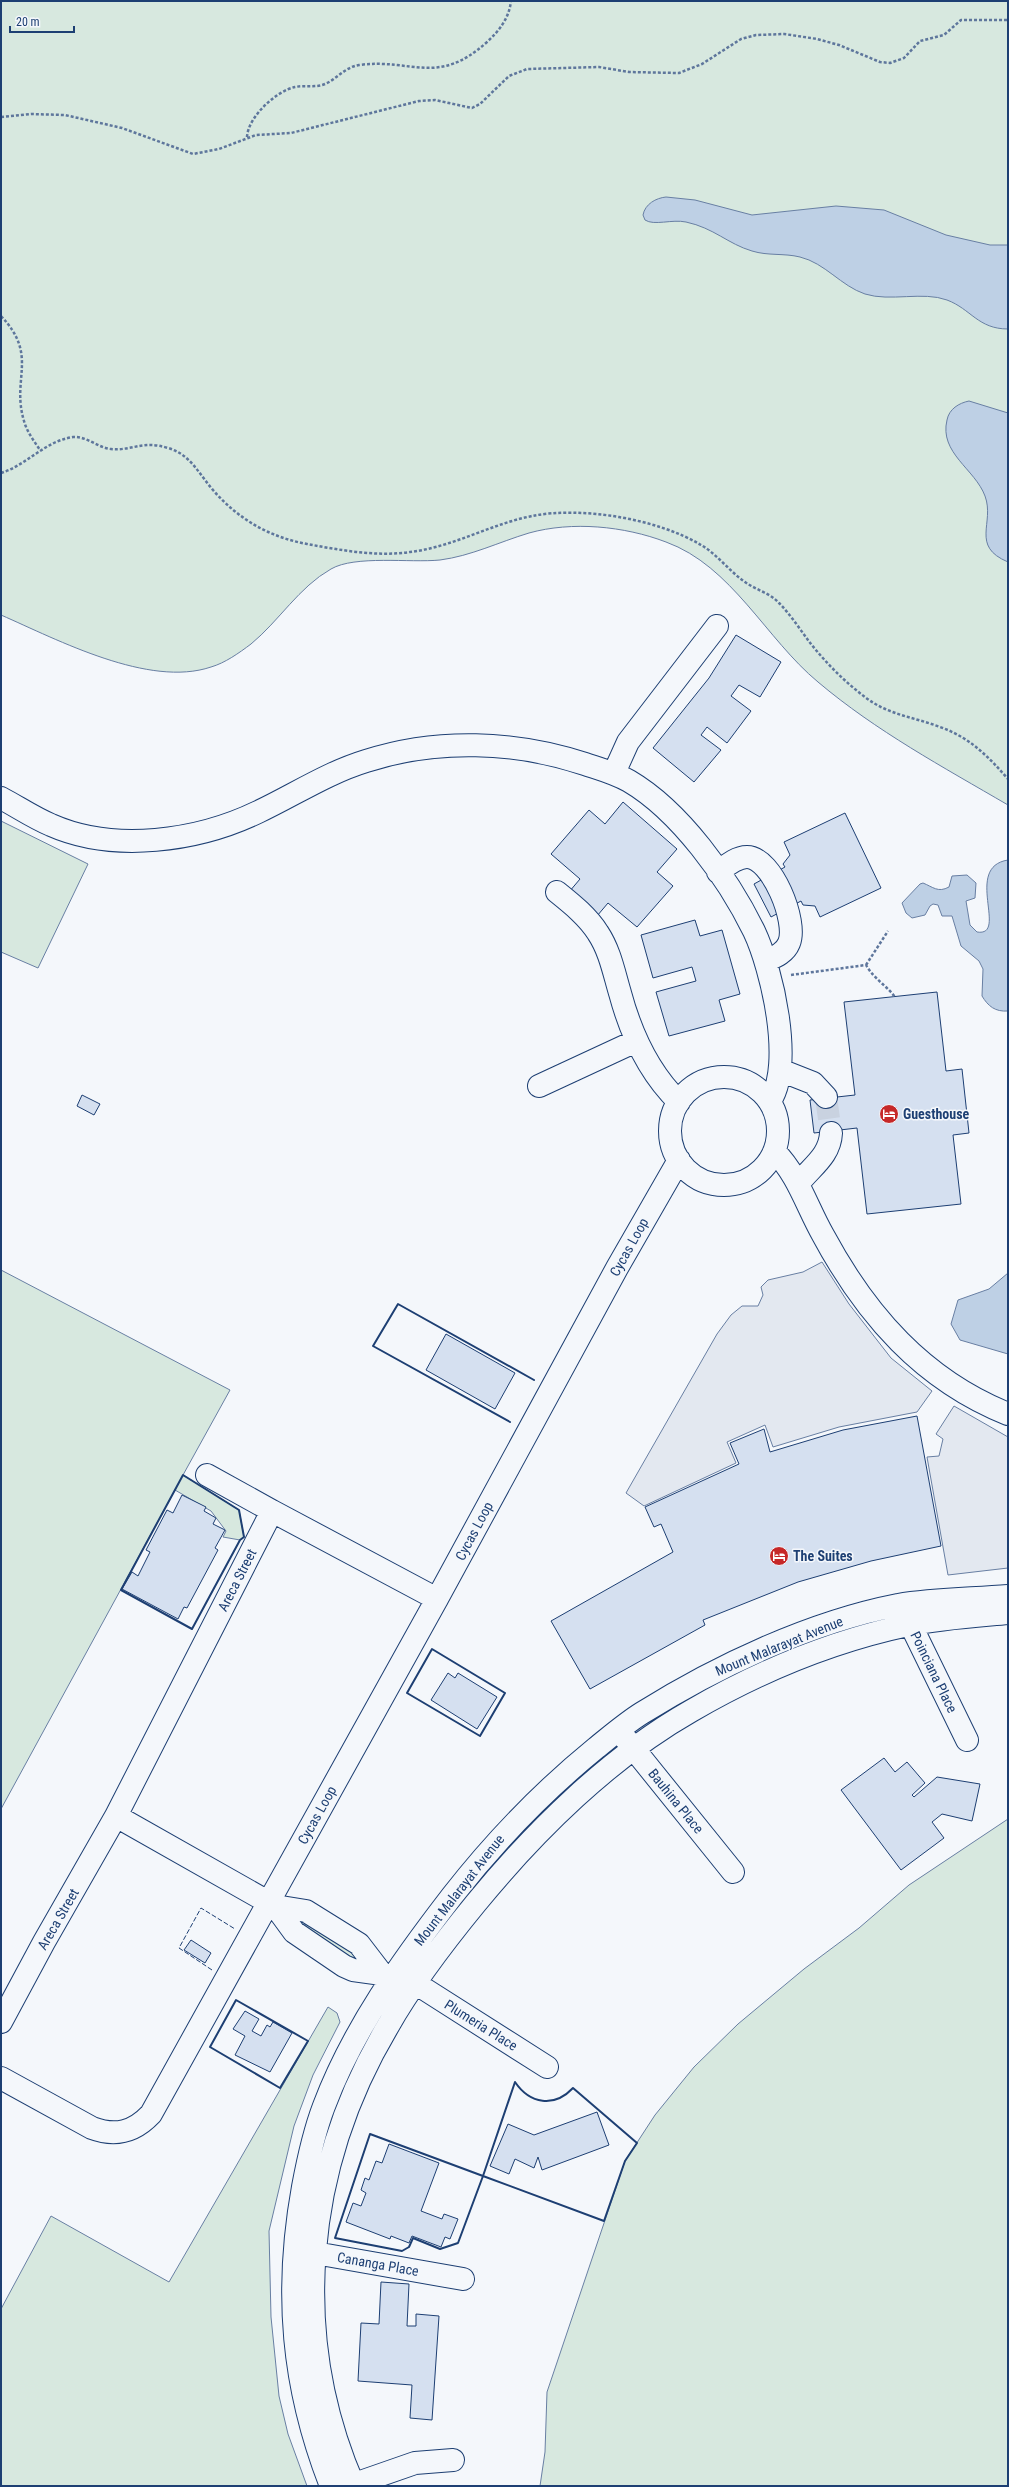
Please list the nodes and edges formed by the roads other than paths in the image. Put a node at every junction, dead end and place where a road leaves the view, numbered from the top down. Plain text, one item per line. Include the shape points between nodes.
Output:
1 (717, 626) dead end
2 (614, 773) junction
3 (1, 798) edge
4 (718, 872) junction
5 (557, 892) dead end
6 (768, 970) junction
7 (636, 1041) junction
8 (780, 1070) junction
9 (539, 1086) dead end
10 (826, 1097) tunnel mouth
11 (770, 1101) junction
12 (679, 1102) junction
13 (831, 1133) tunnel mouth
14 (775, 1152) junction
15 (679, 1160) junction
16 (798, 1184) junction
17 (1008, 1414) edge
18 (206, 1475) dead end
19 (272, 1511) junction
20 (1008, 1596) edge
21 (437, 1600) junction
22 (901, 1605) junction
23 (1008, 1613) edge
24 (910, 1624) junction
25 (618, 1730) junction
26 (967, 1740) dead end
27 (634, 1750) junction
28 (116, 1816) junction
29 (733, 1872) dead end
30 (271, 1904) junction
31 (387, 1977) junction
32 (415, 1983) junction
33 (1, 2022) edge
34 (547, 2067) dead end
35 (1, 2078) edge
36 (304, 2251) junction
37 (463, 2279) dead end
38 (453, 2460) dead end
39 (352, 2485) edge
40 (331, 2486) edge

1 - 2 street via 628,742
2 - 3 street via 559,755 524,749 480,745 432,747 366,760 334,772 261,811 211,830 168,838 132,840 109,839 53,826
2 - 4 street via 641,789 667,811
4 - 6 street via 747,917
4 - 6 street via 738,859 747,857 762,862 788,908 792,931 789,942
5 - 7 street via 599,933
6 - 8 street via 775,999
7 - 9 street
7 - 12 street via 659,1080
8 - 10 street via 813,1083
8 - 11 street
11 - 12 street via 745,1081 730,1077 714,1077 686,1092
11 - 14 street via 777,1119 778,1136
12 - 15 street via 670,1133
13 - 16 street via 831,1144 824,1156 812,1165
14 - 15 street via 766,1166 753,1177 738,1184 721,1185 705,1181 690,1173
14 - 16 street via 786,1163
15 - 21 street, Cycas Loop via 617,1268
16 - 17 street via 844,1272 898,1341 918,1361 957,1390 982,1404
18 - 19 street
19 - 21 street
19 - 28 street, Areca Street
20 - 22 street, Mount Malarayat Avenue
21 - 30 street, Cycas Loop
22 - 24 street, Poinciana Place
22 - 25 street, Mount Malarayat Avenue via 843,1619 742,1658 664,1700
23 - 24 street, Mount Malarayat Avenue
24 - 26 street, Poinciana Place
24 - 27 street, Mount Malarayat Avenue via 842,1643 764,1674 690,1712
25 - 27 street, Bauhina Place
25 - 31 street, Mount Malarayat Avenue via 552,1786 499,1839
27 - 29 street, Bauhina Place
27 - 32 street, Mount Malarayat Avenue via 555,1817 511,1860 445,1941
28 - 30 street
28 - 33 street, Areca Street
30 - 31 street via 306,1911 359,1944
30 - 35 street, Cycas Loop via 151,2114 141,2124 131,2130 106,2133 92,2128
31 - 32 street
31 - 36 street, Mount Malarayat Avenue via 324,2106 310,2150
32 - 34 street, Plumeria Place
32 - 36 street, Mount Malarayat Avenue via 388,2026 349,2105
36 - 37 street, Cananga Place
36 - 39 street, Mount Malarayat Avenue via 316,2348 333,2428
36 - 40 street, Mount Malarayat Avenue via 292,2295 297,2365 318,2452
38 - 39 street via 415,2463

